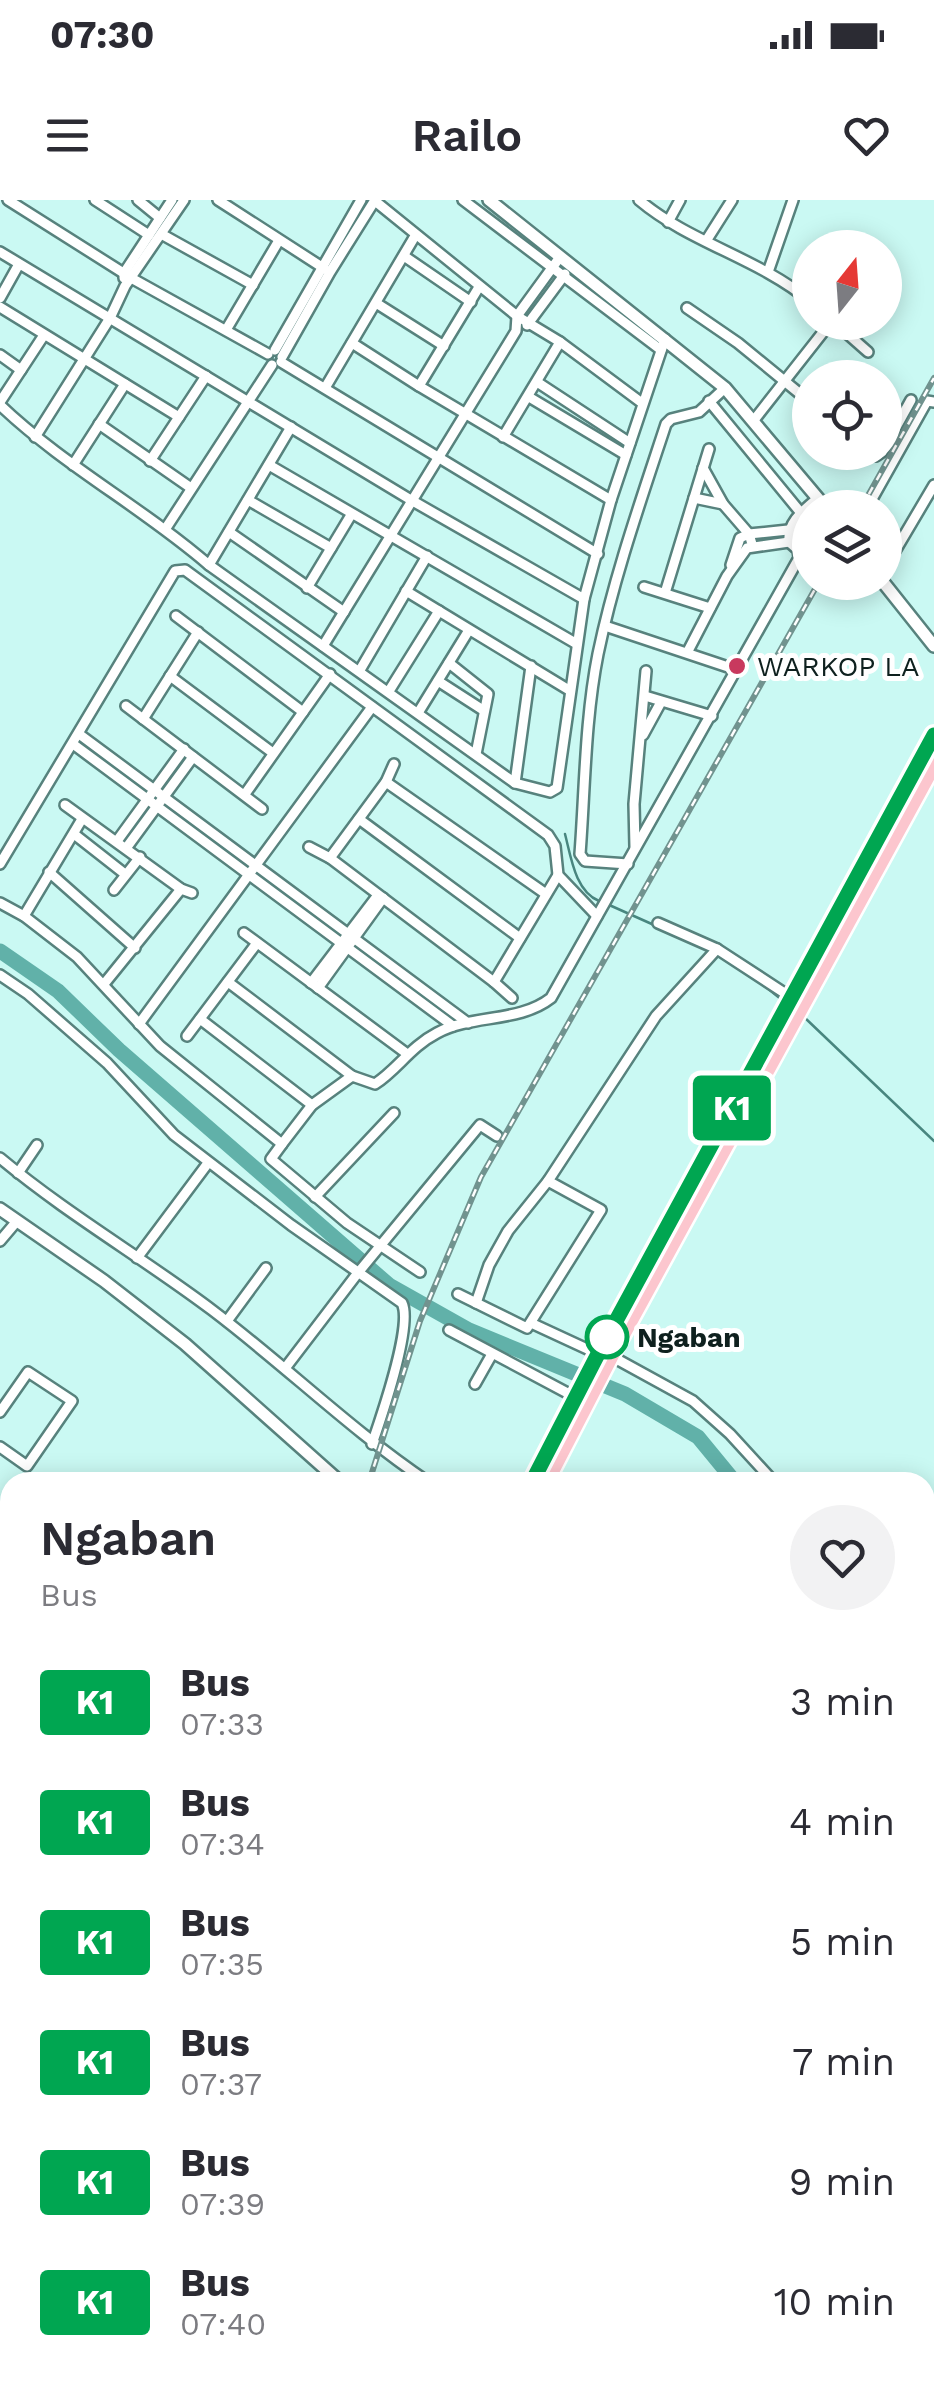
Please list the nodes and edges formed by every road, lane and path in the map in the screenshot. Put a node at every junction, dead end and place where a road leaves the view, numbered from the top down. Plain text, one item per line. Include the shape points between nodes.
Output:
1 (8, 200) edge
2 (95, 200) edge
3 (138, 200) edge
4 (172, 200) edge
5 (184, 200) edge
6 (218, 200) edge
7 (360, 200) edge
8 (463, 200) edge
9 (488, 200) edge
10 (680, 200) edge
11 (732, 200) edge
12 (793, 200) edge
13 (375, 201) edge
14 (640, 201) edge
15 (160, 218) junction
16 (668, 222) junction
17 (149, 235) junction
18 (163, 235) junction
19 (415, 236) junction
20 (706, 241) junction
21 (278, 242) junction
22 (0, 252) edge
23 (404, 256) junction
24 (19, 264) junction
25 (562, 266) junction
26 (325, 269) junction
27 (768, 272) junction
28 (127, 279) junction
29 (253, 285) junction
30 (479, 287) junction
31 (792, 289) edge
32 (0, 298) edge
33 (471, 302) junction
34 (376, 303) junction
35 (0, 307) edge
36 (688, 308) dead end
37 (517, 316) junction
38 (110, 318) junction
39 (530, 324) junction
40 (226, 330) junction
41 (516, 331) junction
42 (44, 335) junction
43 (823, 340) edge
44 (855, 340) edge
45 (560, 342) junction
46 (352, 343) junction
47 (667, 345) junction
48 (444, 346) junction
49 (868, 352) dead end
50 (0, 355) edge
51 (276, 358) junction
52 (85, 360) junction
53 (21, 370) junction
54 (206, 376) junction
55 (784, 380) junction
56 (537, 382) junction
57 (125, 384) junction
58 (418, 386) junction
59 (792, 387) edge
60 (325, 388) junction
61 (725, 388) junction
62 (528, 396) junction
63 (910, 400) dead end
64 (247, 401) junction
65 (709, 402) junction
66 (934, 402) edge
67 (642, 403) junction
68 (0, 404) edge
69 (464, 412) junction
70 (902, 415) edge
71 (179, 417) junction
72 (754, 420) junction
73 (99, 424) junction
74 (291, 427) junction
75 (34, 437) junction
76 (504, 438) junction
77 (630, 443) junction
78 (709, 449) dead end
79 (438, 456) junction
80 (626, 456) junction
81 (150, 461) junction
82 (73, 465) junction
83 (268, 465) junction
84 (703, 468) junction
85 (934, 484) edge
86 (190, 488) junction
87 (811, 490) edge
88 (877, 490) edge
89 (694, 498) junction
90 (248, 500) junction
91 (411, 500) junction
92 (612, 500) junction
93 (792, 501) edge
94 (723, 504) junction
95 (351, 515) junction
96 (792, 524) edge
97 (166, 528) junction
98 (788, 530) junction
99 (229, 532) junction
100 (389, 536) junction
101 (750, 539) junction
102 (902, 539) edge
103 (788, 542) junction
104 (331, 548) junction
105 (598, 554) junction
106 (427, 556) junction
107 (209, 565) junction
108 (644, 587) dead end
109 (308, 588) junction
110 (406, 592) junction
111 (664, 593) junction
112 (584, 599) junction
113 (897, 600) edge
114 (710, 608) junction
115 (439, 611) junction
116 (344, 612) junction
117 (176, 616) dead end
118 (605, 626) junction
119 (469, 630) junction
120 (198, 632) junction
121 (577, 644) junction
122 (323, 646) junction
123 (934, 646) edge
124 (688, 651) junction
125 (449, 663) junction
126 (531, 666) junction
127 (360, 670) junction
128 (737, 670) junction
129 (646, 671) dead end
130 (330, 674) junction
131 (170, 676) junction
132 (438, 681) junction
133 (569, 690) junction
134 (389, 691) junction
135 (645, 696) junction
136 (661, 702) junction
137 (126, 706) dead end
138 (372, 706) junction
139 (483, 710) junction
140 (303, 712) junction
141 (418, 713) junction
142 (712, 716) junction
143 (143, 719) junction
144 (79, 734) junction
145 (934, 735) edge
146 (640, 739) junction
147 (73, 744) junction
148 (184, 749) junction
149 (273, 753) junction
150 (476, 754) junction
151 (193, 757) junction
152 (928, 760) edge
153 (394, 764) dead end
154 (386, 782) junction
155 (514, 783) junction
156 (155, 790) junction
157 (244, 794) junction
158 (164, 797) junction
159 (153, 803) junction
160 (65, 805) dead end
161 (262, 808) dead end
162 (359, 818) junction
163 (82, 819) junction
164 (74, 834) junction
165 (117, 841) junction
166 (127, 847) junction
167 (309, 848) dead end
168 (635, 850) junction
169 (140, 856) junction
170 (330, 858) junction
171 (0, 864) edge
172 (628, 864) junction
173 (251, 868) junction
174 (49, 872) junction
175 (125, 874) junction
176 (558, 875) junction
177 (114, 890) dead end
178 (180, 890) junction
179 (192, 892) dead end
180 (546, 894) junction
181 (380, 896) junction
182 (0, 903) edge
183 (600, 912) junction
184 (24, 916) junction
185 (658, 922) dead end
186 (244, 933) dead end
187 (352, 935) junction
188 (520, 938) junction
189 (258, 943) junction
190 (345, 944) junction
191 (134, 948) junction
192 (714, 952) junction
193 (0, 974) edge
194 (228, 982) junction
195 (494, 982) junction
196 (104, 984) junction
197 (314, 985) junction
198 (512, 998) dead end
199 (792, 1009) junction
200 (200, 1019) junction
201 (468, 1023) junction
202 (138, 1024) junction
203 (453, 1026) junction
204 (187, 1036) dead end
205 (406, 1052) junction
206 (352, 1076) junction
207 (312, 1104) junction
208 (394, 1113) dead end
209 (497, 1136) dead end
210 (282, 1144) junction
211 (38, 1145) dead end
212 (0, 1158) edge
213 (208, 1163) junction
214 (18, 1173) junction
215 (548, 1181) junction
216 (315, 1197) junction
217 (0, 1209) edge
218 (17, 1221) junction
219 (0, 1241) edge
220 (378, 1248) junction
221 (137, 1258) junction
222 (266, 1268) dead end
223 (360, 1270) junction
224 (420, 1272) dead end
225 (458, 1294) dead end
226 (476, 1303) junction
227 (227, 1322) junction
228 (531, 1322) junction
229 (450, 1330) dead end
230 (492, 1354) junction
231 (604, 1356) junction
232 (286, 1367) junction
233 (475, 1384) dead end
234 (581, 1395) junction
235 (0, 1412) edge
236 (372, 1444) junction
237 (0, 1447) edge
238 (329, 1472) edge
239 (413, 1472) edge
240 (538, 1472) edge
241 (550, 1472) edge
242 (765, 1472) edge

1 - 28 street
2 - 17 street
3 - 15 street
4 - 15 street
5 - 18 street
6 - 21 street
7 - 26 street
8 - 25 street
9 - 25 street
10 - 16 street
11 - 20 street
12 - 27 street
13 - 19 street
13 - 26 street
14 - 16 street
15 - 17 street
16 - 20 street
17 - 28 street
18 - 28 street
18 - 29 street
19 - 23 street
19 - 30 street
20 - 27 street
21 - 26 street
21 - 29 street
22 - 24 street
23 - 33 street
23 - 34 street
24 - 32 street
24 - 38 street
25 - 37 street
25 - 39 street
25 - 47 street
26 - 51 street
27 - 31 street
28 - 38 street
28 - 40 street
29 - 40 street
30 - 33 street
30 - 37 street
33 - 48 street
34 - 46 street
34 - 48 street
35 - 42 street
36 - 55 street
37 - 39 street
37 - 41 street
38 - 52 street
38 - 54 street
39 - 41 street
39 - 45 street
40 - 51 street
41 - 69 street
42 - 52 street
42 - 53 street
43 - 55 street
44 - 49 street
45 - 56 street
45 - 67 street
46 - 58 street
46 - 60 street
47 - 61 street
47 - 67 street
48 - 58 street
50 - 53 street
51 - 60 street
51 - 64 street
52 - 57 street
52 - 75 street
53 - 68 street
54 - 64 street
54 - 71 street
55 - 59 street
55 - 72 street
56 - 62 street
56 - 77 street
57 - 71 street
57 - 73 street
58 - 69 street
60 - 79 street
61 - 65 street
61 - 72 street
62 - 76 street
62 - 80 street
63 - 70 street
64 - 74 street
64 - 86 street
65 - 93 street
65 - 118 street via 666,424
66 - 88 street via 926,401
67 - 77 street
68 - 75 street
69 - 76 street
69 - 79 street
71 - 81 street
72 - 87 street
73 - 81 street
73 - 82 street
74 - 83 street
74 - 91 street
75 - 82 street
76 - 92 street
77 - 80 street
78 - 84 street
79 - 91 street
79 - 105 street
80 - 92 street
81 - 86 street
82 - 97 street
83 - 90 street
83 - 95 street
84 - 89 street
84 - 94 street
85 - 102 street
86 - 97 street
89 - 94 street
89 - 111 street
90 - 99 street
90 - 104 street
91 - 100 street
91 - 112 street
92 - 105 street
94 - 101 street
95 - 100 street
95 - 104 street
96 - 98 street
97 - 107 street
98 - 101 street
98 - 103 street
99 - 107 street
99 - 109 street
100 - 106 street
100 - 116 street
101 - 103 street
101 - 114 street via 738,542
103 - 128 street via 799,558
104 - 109 street
105 - 112 street
106 - 110 street
106 - 121 street
107 - 122 street
108 - 111 street
109 - 116 street
110 - 115 street
110 - 127 street
111 - 114 street
112 - 121 street
113 - 123 street
114 - 124 street
115 - 119 street
115 - 134 street
116 - 122 street
117 - 120 street
118 - 124 street
118 - 172 street via 580,854 585,861
119 - 125 street
119 - 126 street
120 - 131 street
120 - 140 street
121 - 133 street
122 - 127 street
124 - 128 street
125 - 132 street
125 - 139 street via 487,692
126 - 133 street
126 - 155 street
127 - 134 street
128 - 142 street
129 - 135 street
130 - 138 street
130 - 140 street
130 - 144 street via 179,570
131 - 143 street
131 - 149 street
132 - 139 street
132 - 141 street
133 - 155 street via 557,788
134 - 141 street
135 - 136 street
135 - 146 street
136 - 142 street
136 - 146 street
137 - 143 street
138 - 173 street
138 - 176 street via 548,835
139 - 150 street
140 - 149 street
141 - 150 street
142 - 168 street
143 - 148 street
144 - 147 street
144 - 156 street
145 - 152 highway
146 - 168 street
147 - 159 street
147 - 171 street
148 - 151 street
148 - 156 street
149 - 157 street
150 - 155 street
151 - 157 street
151 - 158 street
152 - 199 highway
153 - 154 street
154 - 162 street
154 - 180 street
156 - 158 street
156 - 159 street
157 - 161 street
158 - 159 street
158 - 173 street
159 - 165 street
159 - 166 street
159 - 173 street
160 - 163 street
162 - 170 street
162 - 188 street
163 - 164 street
163 - 165 street
164 - 174 street
164 - 175 street
165 - 166 street
166 - 169 street
167 - 170 street
168 - 172 street
169 - 175 street
169 - 178 street
170 - 181 street
172 - 183 street
173 - 187 street
173 - 190 street
173 - 202 street
174 - 184 street
174 - 191 street
175 - 177 street
176 - 180 street
176 - 183 street
178 - 179 street
178 - 191 street
180 - 188 street
181 - 187 street
181 - 195 street
182 - 184 street
183 - 201 street via 546,1001
184 - 196 street
185 - 192 street
186 - 189 street
187 - 190 street
187 - 201 street
188 - 195 street
189 - 194 street
189 - 197 street
190 - 197 street
190 - 203 street
191 - 196 street
192 - 199 street
192 - 215 street via 656,1016
193 - 213 street via 107,1063
194 - 200 street
194 - 206 street
195 - 198 street
196 - 202 street
197 - 205 street
199 - 231 highway
200 - 204 street
200 - 207 street
201 - 203 street
202 - 210 street
203 - 205 street
205 - 206 street via 375,1084
206 - 207 street
207 - 210 street
208 - 216 street
209 - 220 street via 480,1125
210 - 216 street via 270,1159
211 - 214 street
212 - 214 street
213 - 221 street
213 - 223 street
214 - 221 street
215 - 226 street via 508,1231
215 - 228 street via 601,1210
216 - 220 street
217 - 218 street
218 - 219 street
218 - 238 street via 185,1344
220 - 223 street
220 - 224 street
221 - 227 street
222 - 227 street
223 - 232 street
223 - 236 street via 406,1313
225 - 226 street
226 - 228 street via 524,1328
227 - 232 street
228 - 231 street
229 - 230 street
230 - 233 street
230 - 234 street
231 - 234 highway
231 - 242 street via 693,1402
232 - 236 street
234 - 240 highway
234 - 241 highway
235 - 237 street via 28,1372 72,1402 27,1466
236 - 239 street

